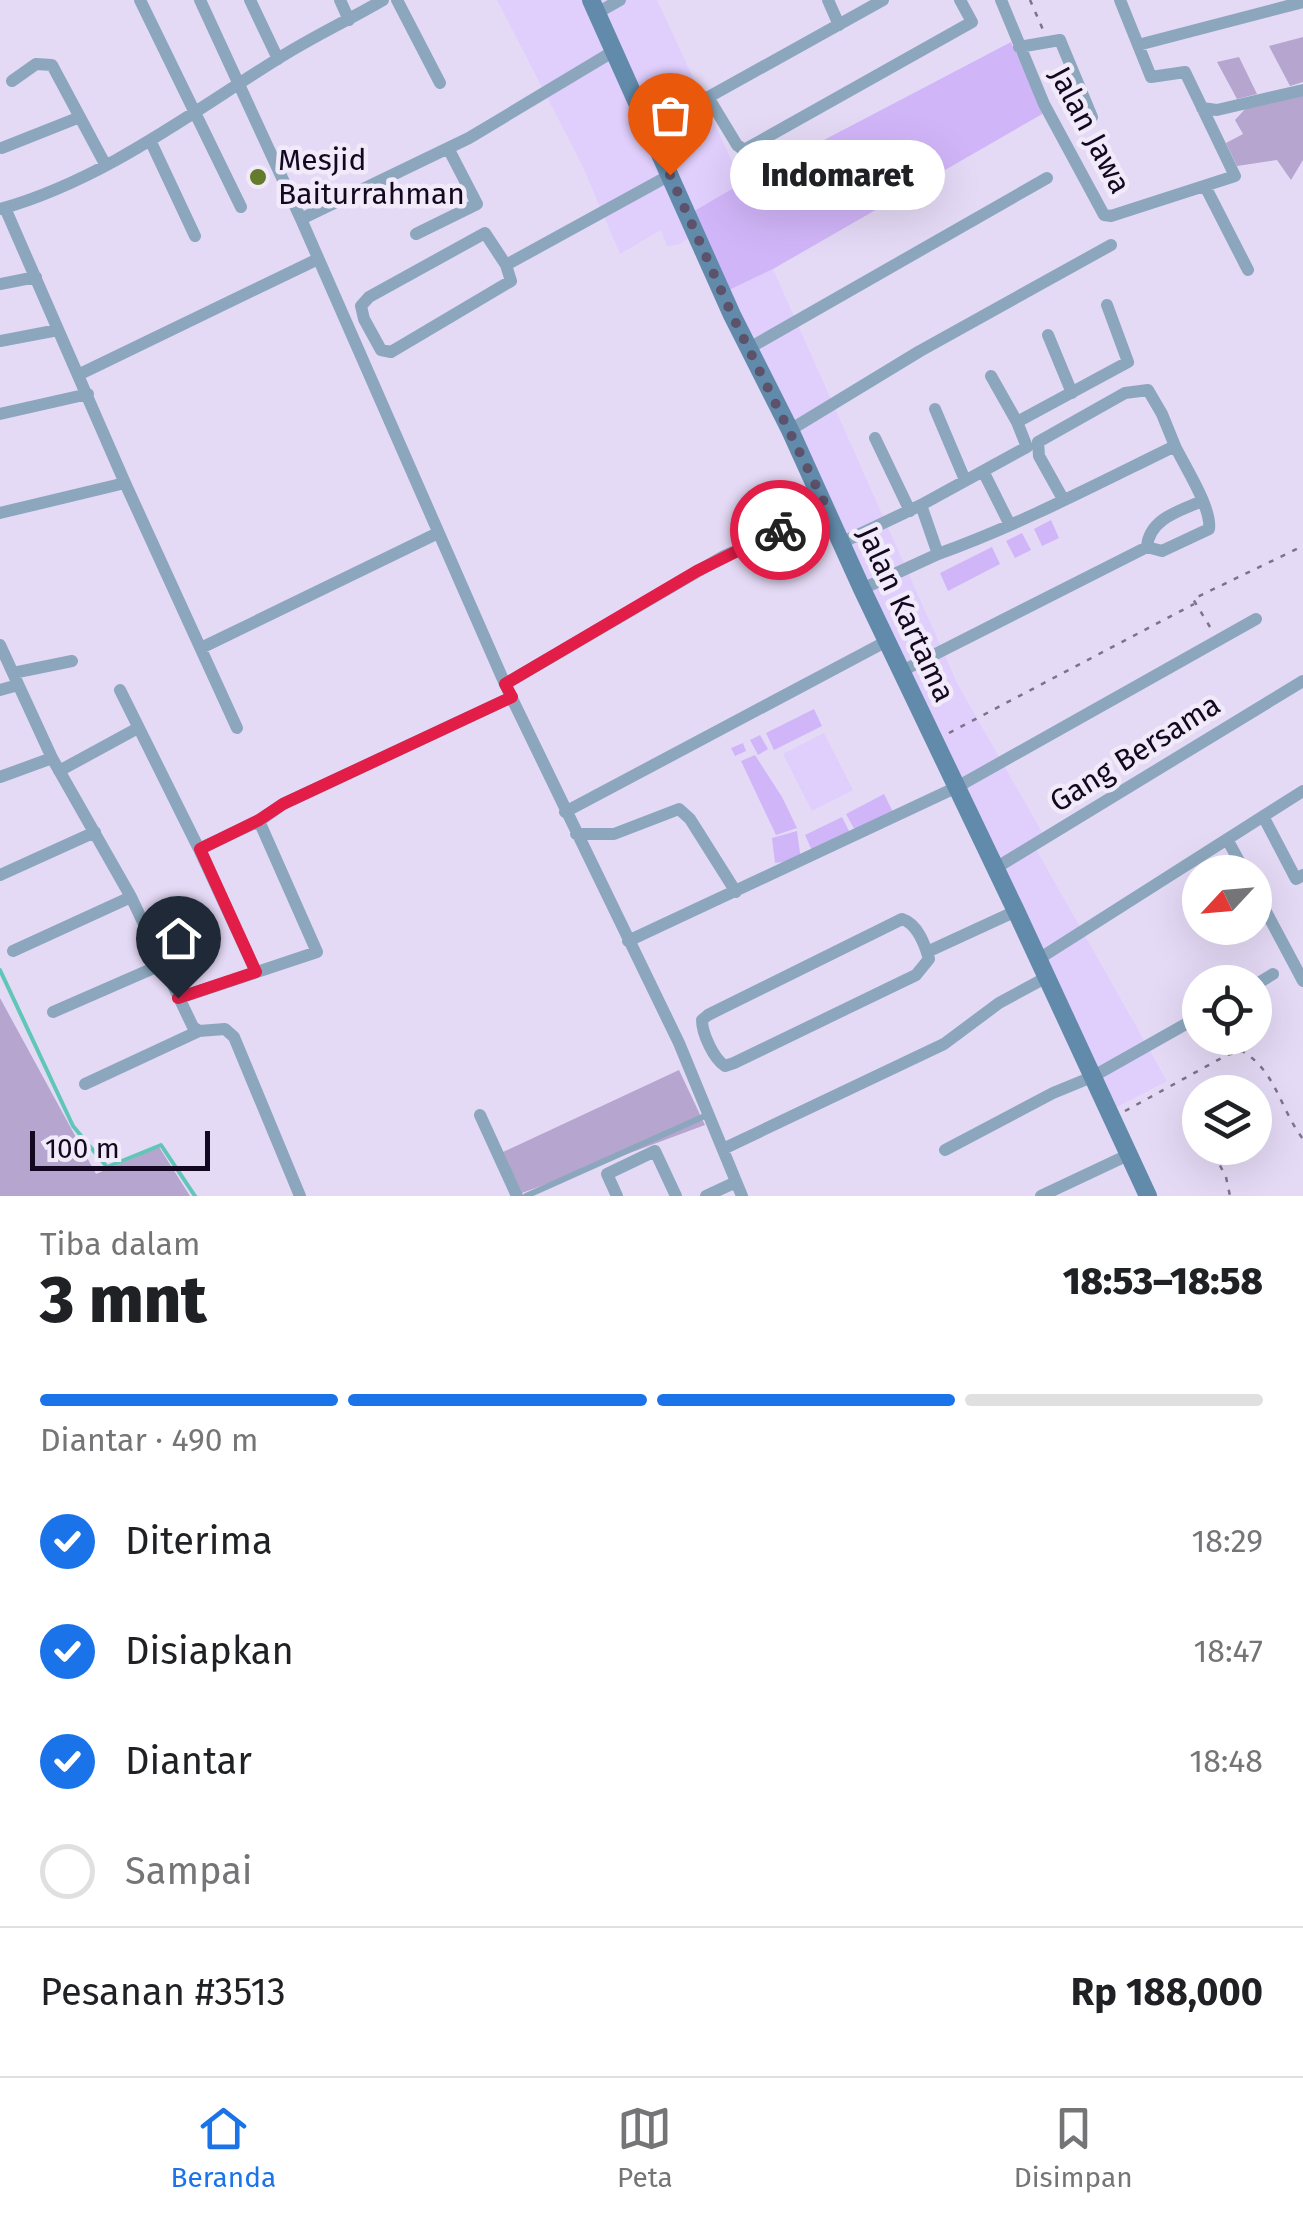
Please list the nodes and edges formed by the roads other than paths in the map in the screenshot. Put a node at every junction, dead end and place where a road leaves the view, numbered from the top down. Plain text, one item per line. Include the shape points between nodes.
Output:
1 (140, 0) edge
2 (200, 0) edge
3 (250, 0) edge
4 (340, 0) edge
5 (382, 0) edge
6 (397, 0) edge
7 (620, 0) edge
8 (828, 0) edge
9 (883, 0) edge
10 (960, 0) edge
11 (1001, 0) edge
12 (1120, 0) edge
13 (1303, 2) edge
14 (594, 6) edge
15 (349, 20) junction
16 (839, 25) junction
17 (1138, 45) junction
18 (1019, 47) junction
19 (614, 52) junction
20 (278, 58) junction
21 (12, 81) dead end
22 (440, 83) dead end
23 (240, 84) junction
24 (1303, 90) edge
25 (708, 97) junction
26 (1202, 108) junction
27 (197, 113) junction
28 (80, 117) junction
29 (1092, 118) dead end
30 (651, 129) junction
31 (150, 140) junction
32 (2, 148) edge
33 (448, 148) junction
34 (105, 164) junction
35 (670, 175) junction
36 (1046, 178) dead end
37 (1205, 186) junction
38 (241, 207) dead end
39 (3, 209) edge
40 (301, 220) junction
41 (416, 234) dead end
42 (195, 236) dead end
43 (1112, 244) dead end
44 (318, 259) junction
45 (506, 265) junction
46 (1248, 270) dead end
47 (36, 276) junction
48 (0, 284) edge
49 (1108, 305) dead end
50 (58, 330) junction
51 (1048, 336) dead end
52 (0, 341) edge
53 (751, 347) junction
54 (80, 374) junction
55 (991, 376) dead end
56 (1072, 393) junction
57 (88, 394) junction
58 (935, 409) dead end
59 (0, 414) edge
60 (1018, 422) junction
61 (790, 430) junction
62 (875, 438) dead end
63 (1174, 446) junction
64 (983, 471) junction
65 (966, 480) junction
66 (125, 482) junction
67 (1063, 498) junction
68 (1202, 500) junction
69 (915, 508) junction
70 (828, 510) junction
71 (0, 514) edge
72 (1009, 523) junction
73 (438, 534) junction
74 (841, 543) junction
75 (1147, 547) junction
76 (938, 554) junction
77 (862, 589) junction
78 (1256, 619) dead end
79 (887, 641) junction
80 (0, 645) edge
81 (200, 648) junction
82 (72, 660) dead end
83 (902, 671) junction
84 (16, 679) junction
85 (1303, 681) edge
86 (0, 690) edge
87 (120, 690) dead end
88 (508, 691) junction
89 (138, 728) junction
90 (238, 728) dead end
91 (56, 764) junction
92 (0, 777) edge
93 (957, 788) junction
94 (1303, 791) edge
95 (565, 812) junction
96 (1263, 816) junction
97 (259, 820) junction
98 (95, 832) junction
99 (576, 834) junction
100 (1227, 838) junction
101 (200, 849) junction
102 (1236, 855) edge
103 (994, 869) junction
104 (0, 875) edge
105 (1301, 881) edge
106 (736, 892) junction
107 (131, 897) junction
108 (1016, 911) junction
109 (1272, 923) edge
110 (628, 941) junction
111 (13, 951) dead end
112 (927, 952) junction
113 (163, 964) junction
114 (1042, 968) junction
115 (256, 972) junction
116 (1303, 981) edge
117 (178, 998) junction
118 (52, 1012) dead end
119 (1182, 1026) edge
120 (198, 1031) junction
121 (1092, 1077) junction
122 (85, 1084) dead end
123 (708, 1114) junction
124 (480, 1115) dead end
125 (723, 1149) junction
126 (945, 1150) dead end
127 (1128, 1155) junction
128 (739, 1189) edge
129 (300, 1196) edge
130 (517, 1196) edge
131 (526, 1196) edge
132 (617, 1196) edge
133 (676, 1196) edge
134 (706, 1196) edge
135 (1041, 1196) edge
136 (1148, 1196) edge

1 - 27 street
2 - 23 street
3 - 20 street
4 - 15 street
5 - 15 street
6 - 22 street
7 - 14 street
8 - 16 street
9 - 16 street
10 - 25 street via 972,22 744,150
11 - 18 street, Jalan Jawa
12 - 17 street
13 - 17 street
14 - 19 main road, Jalan Kartama
15 - 20 street
16 - 25 street
17 - 26 street via 1152,76 1184,72
18 - 29 street via 1060,40
18 - 37 street, Jalan Jawa via 1104,215
19 - 30 main road, Jalan Kartama
19 - 33 street
20 - 23 street
21 - 28 street via 47,62
23 - 27 street
23 - 40 street
24 - 26 street
25 - 30 street
26 - 37 street, Jalan Jawa via 1235,176
27 - 31 street
27 - 38 street
28 - 32 street
28 - 34 street
30 - 35 main road, Jalan Kartama
31 - 34 street
31 - 42 street
33 - 40 street
33 - 41 street via 477,204
34 - 39 street
35 - 45 street
35 - 53 main road, Jalan Kartama
36 - 53 street
37 - 46 street
39 - 47 street
40 - 44 street
43 - 61 street
44 - 54 street
44 - 73 street
45 - 45 street via 511,281 391,352 377,345 364,318 369,297 478,234 490,236
47 - 48 street
47 - 50 street
49 - 56 street via 1128,362
50 - 52 street
50 - 54 street
51 - 56 street
53 - 61 main road, Jalan Kartama
54 - 57 street
55 - 60 street
56 - 60 street
57 - 59 street
57 - 66 street
58 - 65 street
60 - 64 street via 1026,447
61 - 70 main road, Jalan Kartama
62 - 69 street
63 - 67 street
63 - 67 street via 1152,394 1126,393 1038,442
63 - 68 street
64 - 65 street
64 - 72 street
65 - 69 street
66 - 71 street
66 - 81 street
67 - 72 street
68 - 75 street via 1160,520 1148,533
68 - 75 street via 1208,529 1162,551
69 - 74 street
69 - 76 street
70 - 74 main road, Jalan Kartama
70 - 88 street via 724,556
72 - 76 street
73 - 81 street
73 - 88 street
74 - 77 main road, Jalan Kartama
75 - 83 street
76 - 77 street
77 - 79 main road, Jalan Kartama
78 - 93 street
79 - 83 main road, Jalan Kartama
79 - 95 street
80 - 84 street
81 - 90 street
82 - 84 street
83 - 93 main road, Jalan Kartama
84 - 86 street
84 - 91 street
85 - 103 street, Gang Bersama
87 - 89 street
88 - 95 street
88 - 97 street
89 - 91 street
89 - 101 street
91 - 92 street
91 - 98 street
93 - 103 main road, Jalan Kartama
93 - 106 street
94 - 96 street
95 - 99 street
96 - 100 street
96 - 105 street
97 - 101 street
97 - 115 street via 317,952
98 - 104 street
98 - 107 street
99 - 106 street via 614,834 679,810
99 - 110 street
100 - 102 street
100 - 114 street
101 - 115 street
103 - 108 main road, Jalan Kartama
106 - 110 street
107 - 111 street
107 - 113 street
108 - 112 street
108 - 114 main road, Jalan Kartama
109 - 116 street
110 - 123 street
112 - 112 street via 916,975 734,1064 719,1063 702,1028 708,1014 902,919
113 - 117 street
113 - 118 street
114 - 121 main road, Jalan Kartama
114 - 125 street via 944,1044
115 - 117 street
117 - 120 street
119 - 121 street
120 - 122 street
120 - 129 street via 225,1029 234,1036
121 - 126 street
121 - 127 main road, Jalan Kartama
123 - 125 street
123 - 131 lane
124 - 130 street
125 - 128 street
127 - 135 street
127 - 136 main road, Jalan Kartama
128 - 134 street
132 - 133 street via 607,1174 655,1151

